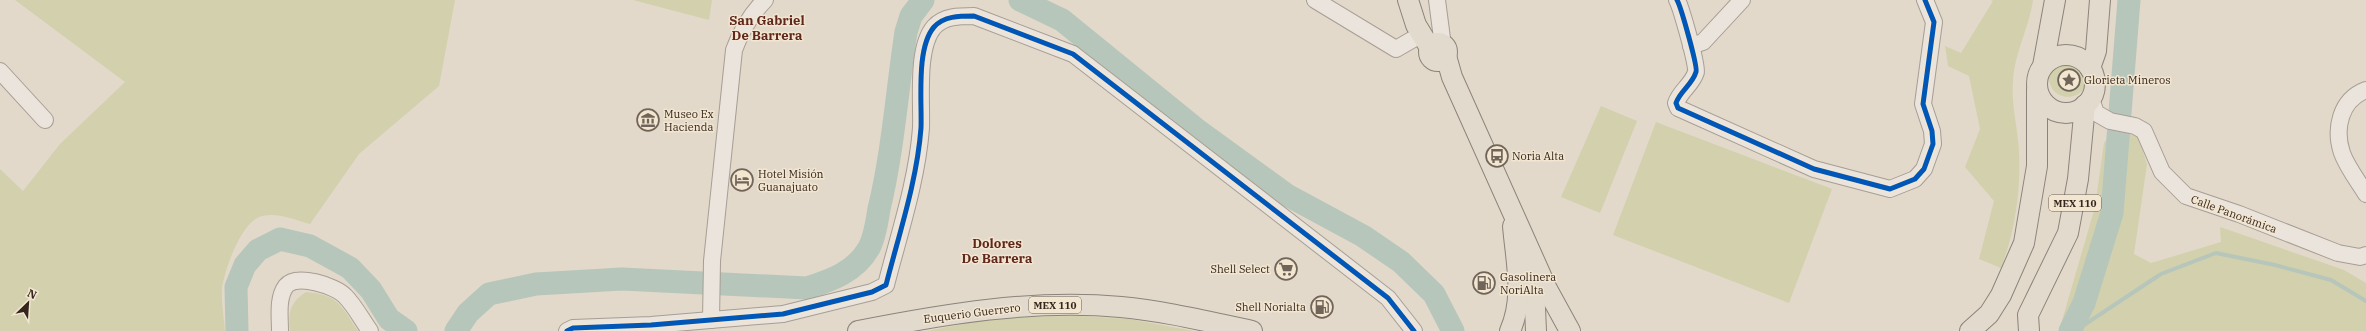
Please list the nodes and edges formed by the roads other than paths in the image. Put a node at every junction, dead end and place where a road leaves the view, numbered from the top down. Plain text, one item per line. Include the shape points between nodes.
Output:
1 (765, 0) edge
2 (1315, 0) edge
3 (1408, 0) edge
4 (1437, 0) edge
5 (1677, 0) edge
6 (1742, 0) edge
7 (1925, 0) edge
8 (2055, 0) edge
9 (2100, 0) edge
10 (1691, 46) junction
11 (1435, 49) junction
12 (2043, 66) junction
13 (2090, 68) junction
14 (0, 70) edge
15 (2037, 90) junction
16 (2366, 90) edge
17 (2088, 102) junction
18 (45, 120) dead end
19 (2366, 194) edge
20 (1507, 199) junction
21 (1512, 218) junction
22 (2366, 255) edge
23 (2039, 295) junction
24 (711, 320) junction
25 (572, 330) edge
26 (280, 331) edge
27 (370, 331) edge
28 (858, 331) edge
29 (1252, 331) edge
30 (1414, 331) edge
31 (1510, 331) edge
32 (1536, 331) edge
33 (1570, 331) edge
34 (1970, 331) edge
35 (2029, 331) edge
36 (2043, 331) edge

1 - 24 street via 753,12 734,50 712,261
2 - 11 street via 1396,50
3 - 11 main road
4 - 11 street
5 - 10 street
6 - 10 street via 1703,42
7 - 10 street via 1934,22 1923,104 1932,131 1933,144 1924,169 1915,179 1890,189 1814,169 1678,108 1676,103 1679,96 1691,85 1697,70
8 - 12 main road, MEX 110
9 - 13 main road, MEX 110 via 2096,52
11 - 20 main road via 1452,77
12 - 13 main road via 2063,55 2078,58
12 - 15 main road, MEX 110 via 2036,82
13 - 17 main road, MEX 110 via 2094,83
14 - 18 street
15 - 17 main road via 2046,105 2062,112 2070,112
15 - 34 main road, MEX 110 via 2037,166 2024,243 1990,314
16 - 19 street via 2345,106 2339,126 2342,154
17 - 22 street, Calle Panorámica via 2096,113 2110,121 2135,126 2144,131 2162,172 2186,196 2239,214 2338,254 2360,257
17 - 23 main road, MEX 110 via 2068,233
20 - 21 main road
20 - 33 main road via 1547,289
21 - 31 main road via 1520,291 1518,310
21 - 32 main road via 1531,272
23 - 35 main road, MEX 110 via 2028,315
23 - 36 main road
24 - 25 street
24 - 30 street via 783,314 872,292 886,285 912,183 920,130 926,41 942,20 957,16 974,16 1073,54 1388,298
26 - 27 street via 279,309 286,285 294,281 324,283 336,289 345,295
28 - 29 main road, Euquerio Guerrero / MEX 110 via 965,311 1074,305 1121,307

